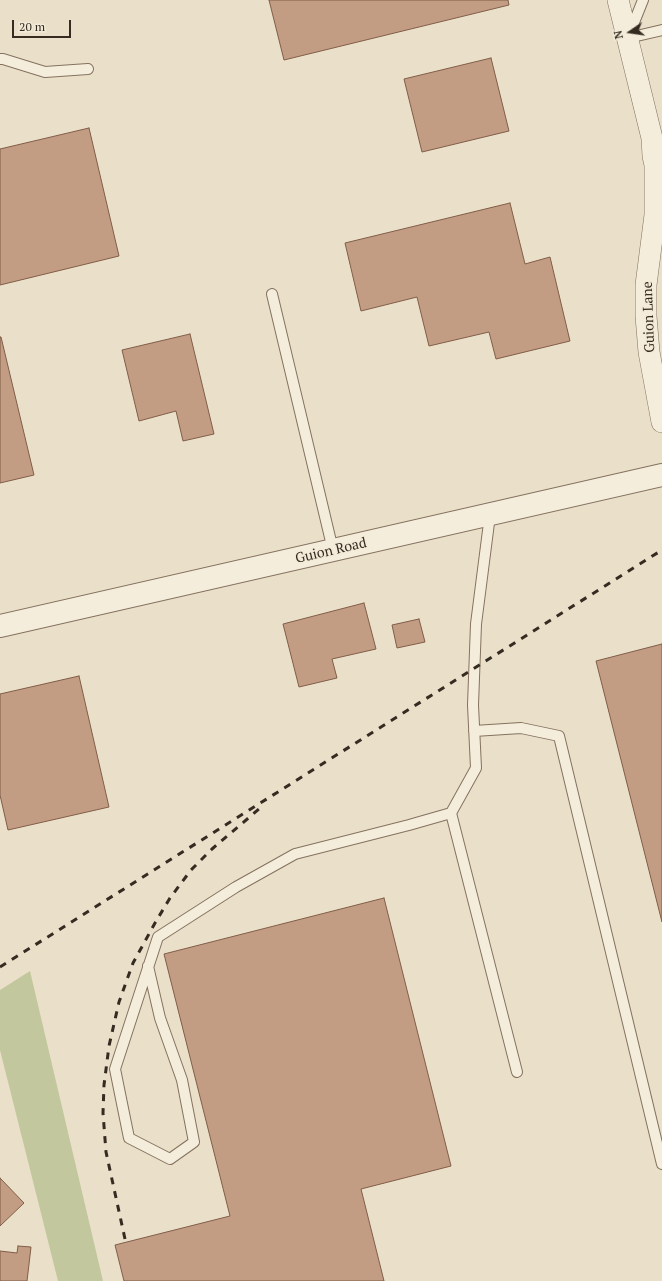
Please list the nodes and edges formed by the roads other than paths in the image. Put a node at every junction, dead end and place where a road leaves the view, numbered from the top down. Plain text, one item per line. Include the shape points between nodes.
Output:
1 (618, 0) edge
2 (643, 0) edge
3 (662, 30) edge
4 (628, 38) junction
5 (0, 59) edge
6 (88, 70) dead end
7 (272, 294) dead end
8 (662, 422) edge
9 (662, 475) edge
10 (490, 515) junction
11 (333, 550) junction
12 (0, 626) edge
13 (474, 731) junction
14 (451, 813) junction
15 (148, 966) junction
16 (518, 1072) dead end
17 (662, 1164) edge

1 - 4 street, Guion Lane
2 - 4 lane
3 - 4 lane
4 - 8 street, Guion Lane via 652,138 655,165 655,215 646,285 646,316 649,352
5 - 6 lane via 45,72
7 - 11 lane
9 - 10 street, Guion Road
10 - 11 street, Guion Road
10 - 13 lane via 476,624
11 - 12 street, Guion Road
13 - 14 lane via 476,768
13 - 17 lane via 521,728 559,736
14 - 15 lane via 295,854 236,887 158,937
14 - 16 lane
15 - 15 lane via 115,1069 129,1138 170,1159 194,1142 182,1080 160,1018

